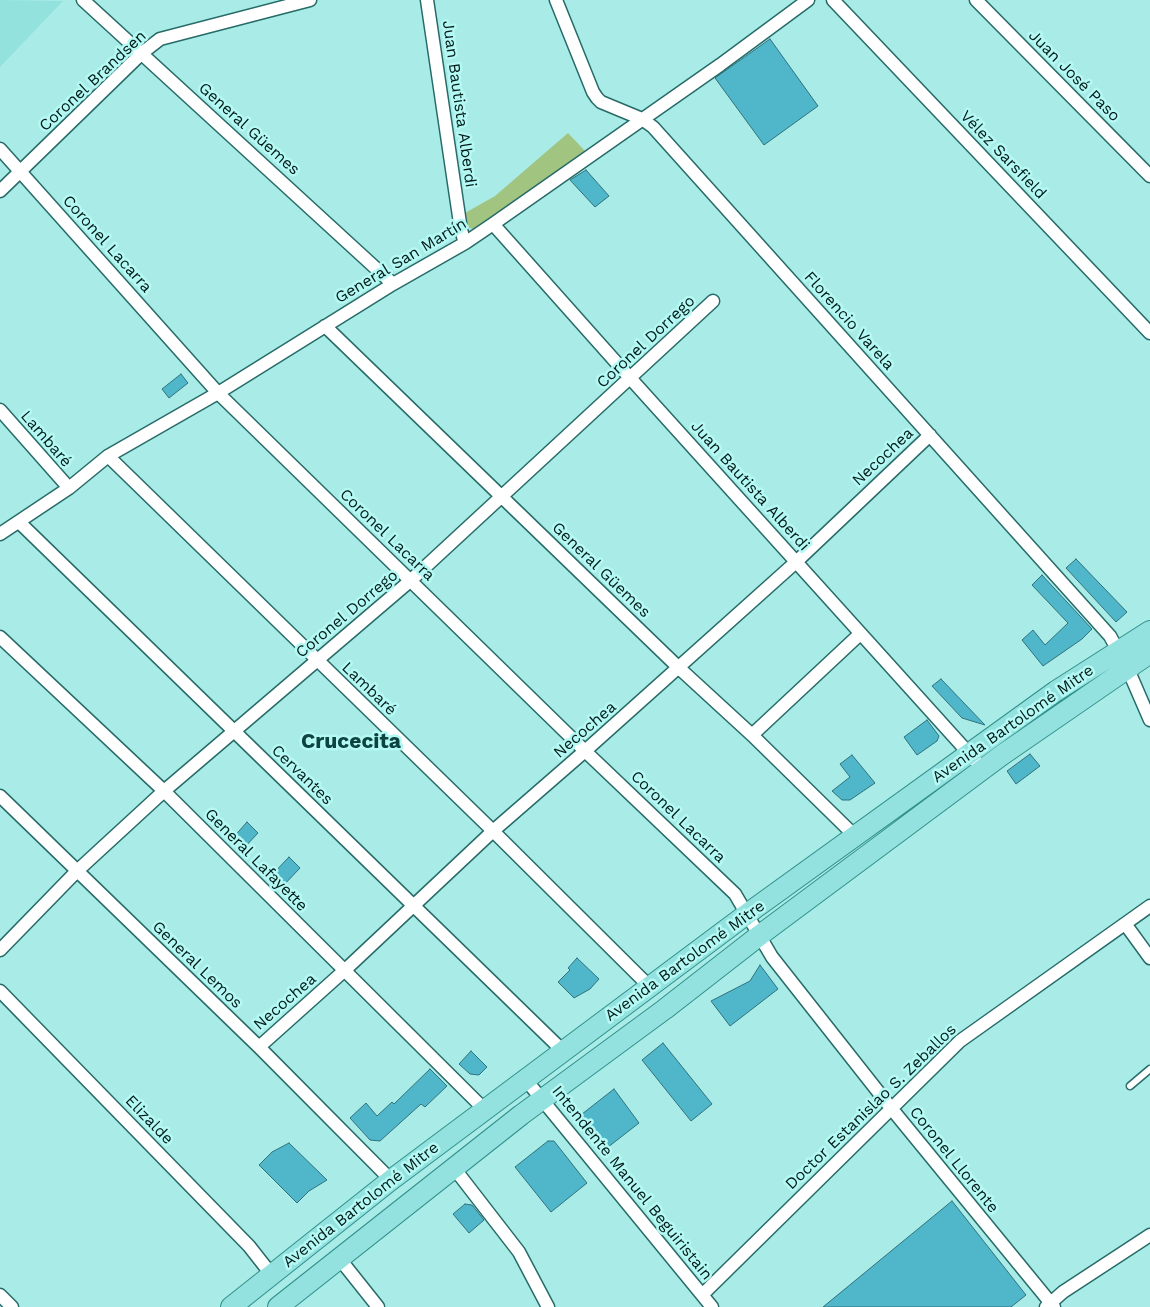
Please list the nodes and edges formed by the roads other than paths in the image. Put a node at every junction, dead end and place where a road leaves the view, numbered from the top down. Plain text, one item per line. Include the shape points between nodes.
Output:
1 (83, 0) edge
2 (310, 0) edge
3 (427, 0) edge
4 (556, 0) edge
5 (808, 0) edge
6 (833, 0) edge
7 (976, 0) edge
8 (142, 53) junction
9 (642, 119) junction
10 (0, 149) edge
11 (21, 172) junction
12 (1150, 176) edge
13 (0, 191) edge
14 (493, 224) junction
15 (465, 243) junction
16 (393, 284) junction
17 (714, 301) dead end
18 (325, 326) junction
19 (1150, 333) edge
20 (631, 379) junction
21 (218, 393) junction
22 (0, 410) edge
23 (930, 435) junction
24 (108, 456) junction
25 (68, 488) junction
26 (501, 496) junction
27 (19, 522) junction
28 (0, 534) edge
29 (796, 562) junction
30 (410, 581) junction
31 (1150, 631) edge
32 (860, 634) junction
33 (0, 637) edge
34 (1150, 653) edge
35 (1123, 659) junction
36 (316, 660) junction
37 (679, 668) junction
38 (1150, 720) edge
39 (234, 731) junction
40 (752, 735) junction
41 (585, 751) junction
42 (969, 755) junction
43 (983, 770) junction
44 (164, 791) junction
45 (0, 796) edge
46 (493, 831) junction
47 (856, 836) junction
48 (77, 871) junction
49 (1150, 906) edge
50 (414, 907) junction
51 (747, 914) junction
52 (1126, 924) junction
53 (760, 935) junction
54 (0, 950) edge
55 (1150, 958) edge
56 (345, 970) junction
57 (650, 987) junction
58 (0, 991) edge
59 (259, 1047) junction
60 (563, 1051) junction
61 (1150, 1069) edge
62 (526, 1080) junction
63 (1130, 1086) dead end
64 (542, 1100) junction
65 (891, 1108) junction
66 (486, 1110) junction
67 (454, 1168) junction
68 (391, 1180) junction
69 (1150, 1235) edge
70 (338, 1258) junction
71 (272, 1274) junction
72 (0, 1294) edge
73 (702, 1295) junction
74 (1050, 1306) edge
75 (12, 1307) edge
76 (230, 1307) edge
77 (278, 1307) edge
78 (378, 1307) edge
79 (548, 1307) edge
80 (712, 1307) edge

1 - 8 street, General Güemes
2 - 8 street, Coronel Brandsen via 164,37
3 - 15 street, Juan Bautista Alberdi
4 - 9 street, Florencio Varela via 597,98
5 - 9 street, General San Martín
6 - 19 street, Vélez Sarsfield
7 - 12 street, Juan José Paso
8 - 11 street, Coronel Brandsen
8 - 16 street, General Güemes
9 - 14 street, General San Martín
9 - 23 street, Florencio Varela
10 - 11 street, Coronel Lacarra
11 - 13 street, Coronel Brandsen
11 - 21 street, Coronel Lacarra
14 - 15 street, General San Martín
14 - 20 street, Juan Bautista Alberdi
15 - 16 street, General San Martín
16 - 18 street, General San Martín
17 - 20 street, Coronel Dorrego
18 - 21 street, General San Martín
18 - 26 street, General Güemes
20 - 26 street, Coronel Dorrego
20 - 29 street, Juan Bautista Alberdi
21 - 24 street, General San Martín
21 - 30 street, Coronel Lacarra
22 - 25 street, Lambaré
23 - 29 street, Necochea
23 - 35 street, Florencio Varela via 1110,636
24 - 25 street, General San Martín
24 - 36 street, Lambaré
25 - 27 street, General San Martín
26 - 30 street, Coronel Dorrego
26 - 37 street, General Güemes
27 - 28 street, General San Martín
27 - 39 street, Cervantes
29 - 32 street, Juan Bautista Alberdi
29 - 37 street, Necochea
30 - 36 street, Coronel Dorrego
30 - 41 street, Coronel Lacarra
31 - 35 main road, Avenida Bartolomé Mitre
32 - 40 street
32 - 42 street, Juan Bautista Alberdi
33 - 44 street, General Lafayette
34 - 35 main road, Avenida Bartolomé Mitre
35 - 38 street, Florencio Varela
35 - 42 main road, Avenida Bartolomé Mitre via 1056,691
35 - 43 main road, Avenida Bartolomé Mitre
36 - 39 street, Coronel Dorrego
36 - 46 street, Lambaré
37 - 40 street, General Güemes
37 - 41 street, Necochea
39 - 44 street, Coronel Dorrego
39 - 50 street, Cervantes
40 - 47 street, General Güemes
41 - 46 street, Necochea
41 - 51 street, Coronel Lacarra via 735,894
42 - 43 street, Juan Bautista Alberdi
42 - 47 main road, Avenida Bartolomé Mitre
43 - 53 main road, Avenida Bartolomé Mitre
44 - 48 street, Coronel Dorrego
44 - 56 street, General Lafayette
45 - 48 street, General Lemos
46 - 50 street, Necochea
46 - 57 street, Lambaré
47 - 51 main road, Avenida Bartolomé Mitre
48 - 54 street, Coronel Dorrego
48 - 59 street, General Lemos
49 - 52 street, Doctor Estanislao S. Zeballos
50 - 56 street, Necochea
50 - 60 street, Cervantes
51 - 53 street, Coronel Lacarra
51 - 57 main road, Avenida Bartolomé Mitre
52 - 55 street
52 - 65 street, Doctor Estanislao S. Zeballos via 960,1041
53 - 64 main road, Avenida Bartolomé Mitre
53 - 65 street, Coronel Llorente via 772,957
56 - 59 street, Necochea
56 - 66 street, General Lafayette
57 - 60 main road, Avenida Bartolomé Mitre
58 - 71 street, Elizalde via 249,1246
59 - 68 street, General Lemos
60 - 62 main road, Avenida Bartolomé Mitre
61 - 63 lane
62 - 64 street, Intendente Manuel Beguiristain
62 - 66 main road, Avenida Bartolomé Mitre
64 - 67 main road, Avenida Bartolomé Mitre
64 - 73 street, Intendente Manuel Beguiristain
65 - 73 street, Doctor Estanislao S. Zeballos
65 - 74 street, Coronel Llorente
66 - 68 main road, Avenida Bartolomé Mitre
67 - 70 main road, Avenida Bartolomé Mitre
67 - 79 street via 519,1252
68 - 71 main road, Avenida Bartolomé Mitre
69 - 74 street via 1063,1292
70 - 77 main road, Avenida Bartolomé Mitre
70 - 78 street
71 - 76 main road, Avenida Bartolomé Mitre
72 - 75 street
73 - 80 street, Intendente Manuel Beguiristain

